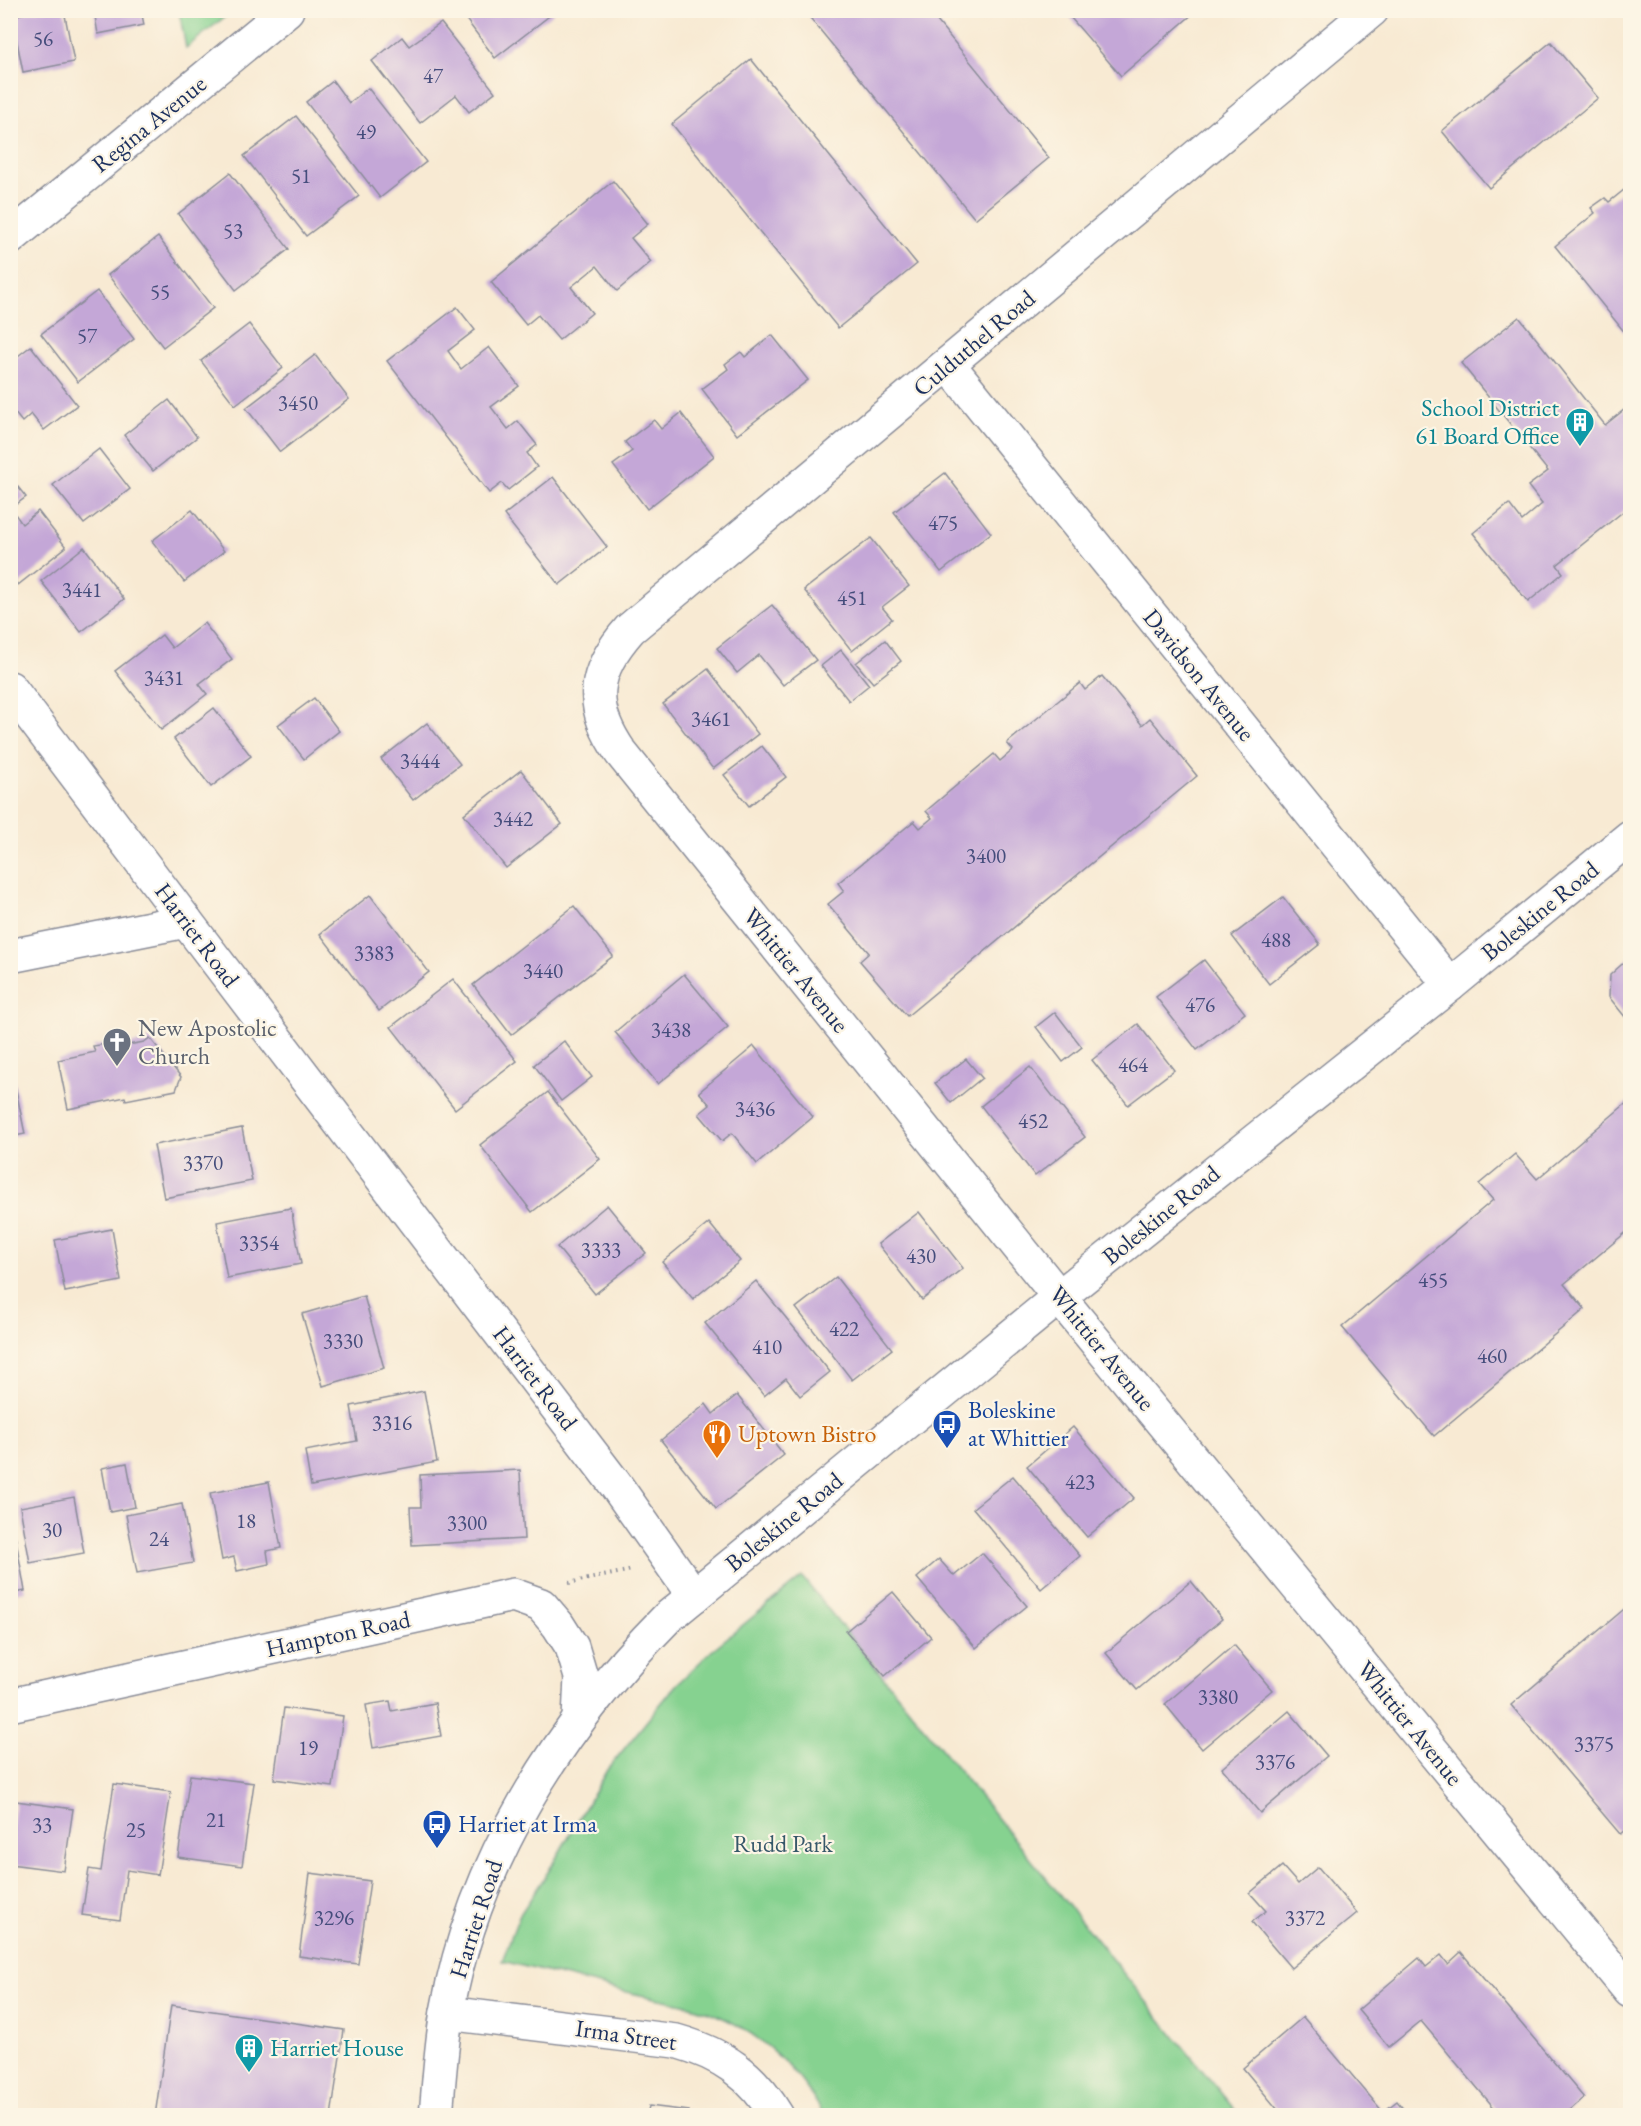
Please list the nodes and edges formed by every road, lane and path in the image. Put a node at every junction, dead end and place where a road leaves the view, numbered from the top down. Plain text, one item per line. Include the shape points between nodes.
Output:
1 (287, 10) edge
2 (1372, 10) edge
3 (10, 238) edge
4 (948, 364) junction
5 (10, 688) edge
6 (597, 691) joint
7 (1630, 837) edge
8 (186, 921) junction
9 (10, 956) edge
10 (1450, 985) junction
11 (1059, 1297) junction
12 (663, 1550) junction
13 (513, 1595) junction
14 (694, 1596) junction
15 (10, 1706) edge
16 (579, 1719) junction
17 (1630, 1991) edge
18 (447, 2013) junction
19 (436, 2115) edge
20 (777, 2115) edge

1 - 3 street, Regina Avenue
2 - 4 street, Culduthel Road
4 - 6 street, Culduthel Road via 630,629 609,657
4 - 10 street, Davidson Avenue
5 - 8 street, Harriet Road
6 - 11 street, Whittier Avenue via 604,724 621,753
7 - 10 street, Boleskine Road
8 - 9 street
8 - 12 street, Harriet Road
10 - 11 street, Boleskine Road
11 - 14 street, Boleskine Road
11 - 17 street, Whittier Avenue
12 - 13 path via 630,1572
12 - 14 street, Harriet Road
13 - 15 street, Hampton Road
13 - 16 street via 541,1605 572,1647 581,1677
14 - 16 street, Harriet Road via 643,1642
16 - 18 street, Harriet Road via 526,1799 496,1855 459,1959
18 - 19 street, Harriet Road
18 - 20 street, Irma Street via 676,2041 703,2049 745,2075

